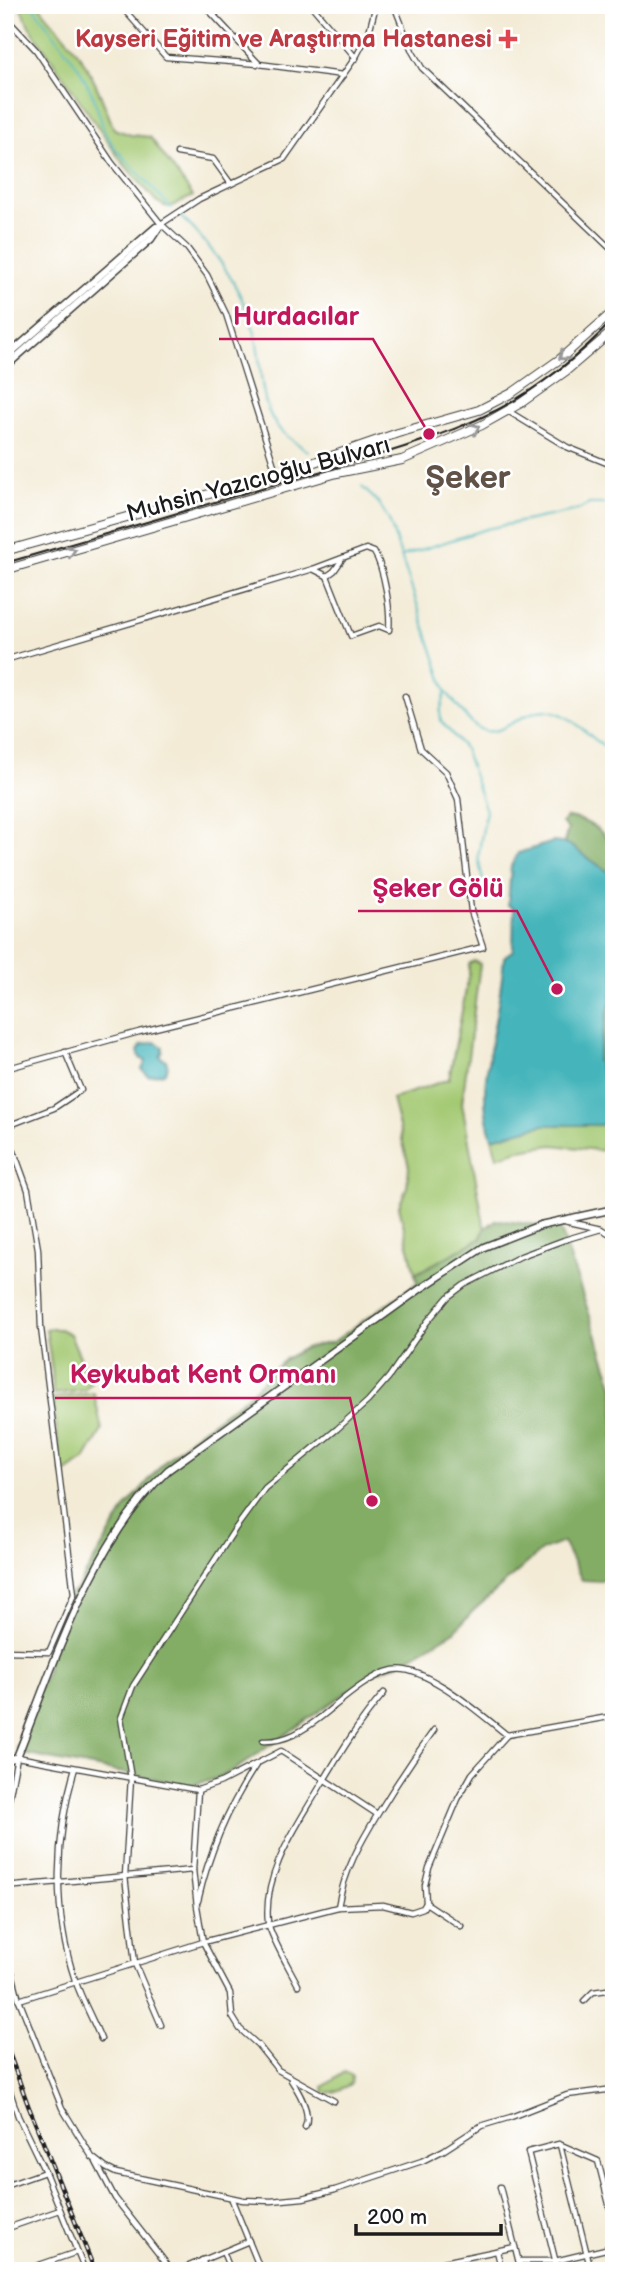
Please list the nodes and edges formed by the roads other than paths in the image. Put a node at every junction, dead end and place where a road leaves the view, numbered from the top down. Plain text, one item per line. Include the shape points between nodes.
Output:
1 (120, 5) edge
2 (204, 5) edge
3 (224, 5) edge
4 (312, 5) edge
5 (376, 5) edge
6 (394, 5) edge
7 (214, 15) junction
8 (5, 17) edge
9 (356, 58) junction
10 (259, 64) junction
11 (343, 75) junction
12 (177, 153) dead end
13 (231, 184) junction
14 (161, 224) junction
15 (614, 253) edge
16 (614, 311) edge
17 (614, 330) edge
18 (5, 358) edge
19 (5, 367) edge
20 (508, 411) junction
21 (614, 466) edge
22 (277, 475) junction
23 (5, 551) edge
24 (341, 560) junction
25 (313, 569) junction
26 (5, 570) edge
27 (327, 576) junction
28 (5, 660) edge
29 (405, 696) dead end
30 (65, 1052) junction
31 (5, 1069) edge
32 (614, 1209) edge
33 (562, 1220) junction
34 (601, 1229) junction
35 (614, 1236) edge
36 (5, 1651) edge
37 (59, 1651) junction
38 (49, 1652) junction
39 (384, 1693) dead end
40 (614, 1716) edge
41 (434, 1730) dead end
42 (507, 1735) junction
43 (263, 1741) dead end
44 (17, 1757) junction
45 (5, 1761) edge
46 (259, 1761) junction
47 (75, 1768) junction
48 (131, 1778) junction
49 (323, 1781) junction
50 (198, 1790) junction
51 (377, 1814) junction
52 (5, 1820) edge
53 (193, 1870) junction
54 (125, 1876) junction
55 (59, 1883) junction
56 (5, 1887) edge
57 (426, 1903) junction
58 (197, 1906) junction
59 (338, 1907) junction
60 (268, 1924) junction
61 (461, 1926) dead end
62 (203, 1942) junction
63 (5, 1946) edge
64 (135, 1964) junction
65 (76, 1982) junction
66 (298, 1985) dead end
67 (614, 1989) edge
68 (19, 2000) junction
69 (584, 2001) dead end
70 (161, 2025) dead end
71 (101, 2039) dead end
72 (5, 2076) edge
73 (289, 2077) junction
74 (614, 2089) edge
75 (334, 2101) dead end
76 (304, 2127) dead end
77 (559, 2144) junction
78 (96, 2162) junction
79 (45, 2172) junction
80 (5, 2186) edge
81 (500, 2187) dead end
82 (232, 2199) junction
83 (60, 2210) junction
84 (613, 2214) edge
85 (614, 2224) edge
86 (5, 2228) edge
87 (249, 2241) junction
88 (515, 2247) junction
89 (614, 2247) edge
90 (497, 2251) junction
91 (77, 2252) junction
92 (223, 2252) junction
93 (587, 2253) junction
94 (202, 2260) junction
95 (455, 2260) junction
96 (519, 2261) junction
97 (555, 2261) junction
98 (179, 2270) edge
99 (22, 2271) edge
100 (85, 2271) edge
101 (207, 2271) edge
102 (231, 2271) edge
103 (261, 2271) edge
104 (417, 2271) edge
105 (457, 2271) edge
106 (502, 2271) edge
107 (521, 2271) edge
108 (558, 2271) edge
109 (591, 2271) edge

1 - 10 street via 166,57
2 - 7 street
3 - 7 street
4 - 9 street
5 - 9 street
6 - 15 street via 422,68
7 - 10 street
8 - 14 street via 30,42 112,163
9 - 11 street
10 - 11 street
11 - 13 street via 284,159
12 - 13 street via 213,159
13 - 14 street via 198,198
14 - 18 street
14 - 19 street via 151,239
14 - 22 street via 194,257 218,295
16 -> 22 highway, Muhsin Yazıcıoğlu Bulvarı via 560,359 479,410
17 - 20 highway, Muhsin Yazıcıoğlu Bulvarı via 566,372
20 - 21 street via 567,447
26 -> 20 highway, Muhsin Yazıcıoğlu Bulvarı via 337,473 402,460
22 - 23 highway, Muhsin Yazıcıoğlu Bulvarı
24 - 25 street
24 - 27 street
24 - 27 street via 366,549 375,553 389,630 379,626 351,636
25 - 27 street
25 - 28 street
29 - 30 street via 421,749 446,772 458,799 471,911 483,947
30 - 31 street
30 - 38 street via 81,1090 54,1108 5,1127 29,1190 38,1249 41,1328 74,1594
32 - 33 street
33 - 34 street
33 - 37 street via 517,1232 474,1253 176,1463 143,1495 111,1539
34 - 35 street
34 - 48 street via 521,1256 451,1294 368,1401 265,1488 127,1699 121,1723
36 - 38 street
37 - 38 street
37 - 44 street
39 - 49 street
40 - 42 street
41 - 51 street
42 - 43 street via 447,1688 398,1669 359,1688 297,1733 280,1741
42 - 57 street via 472,1774 458,1799 427,1873
44 - 45 street
44 - 47 street
44 - 52 street
46 - 49 street via 282,1751
46 - 50 street
46 - 58 street via 218,1836
47 - 48 street
47 - 55 street via 62,1825
48 - 50 street
48 - 54 street
49 - 51 street
49 - 60 street via 285,1845 270,1887
50 - 53 street
51 - 59 street via 352,1857
53 - 54 street
53 - 58 street
54 - 55 street
54 - 64 street
55 - 56 street
55 - 65 street
57 - 59 street via 414,1912 383,1905
57 - 61 street
58 - 62 street
59 - 60 street
60 - 62 street
60 - 66 street
62 - 64 street
62 - 73 street via 230,1993 230,2011 237,2025
63 - 68 street
64 - 65 street
64 - 70 street
65 - 68 street
65 - 71 street
67 - 69 street via 593,1992
68 - 78 street via 62,2108
72 - 79 street
73 - 75 street
73 - 76 street via 304,2105
74 - 82 street via 567,2095 488,2123 422,2161 325,2193 271,2201
77 - 84 street via 598,2161
77 - 93 street
77 - 97 street via 528,2152
78 - 82 street via 116,2173
78 - 98 street via 115,2198
79 - 80 street
79 - 83 street
81 - 88 street
82 - 87 street
83 - 86 street
83 - 91 street
84 - 85 street
87 - 92 street
87 - 103 street
88 - 90 street
88 - 96 street
89 - 93 street
90 - 95 street
90 - 106 street
91 - 99 street
91 - 100 street
92 - 94 street
92 - 102 street
93 - 97 street
93 - 109 street
94 - 98 street
94 - 101 street
95 - 104 street
95 - 105 street
96 - 97 street
96 - 107 street
97 - 108 street

